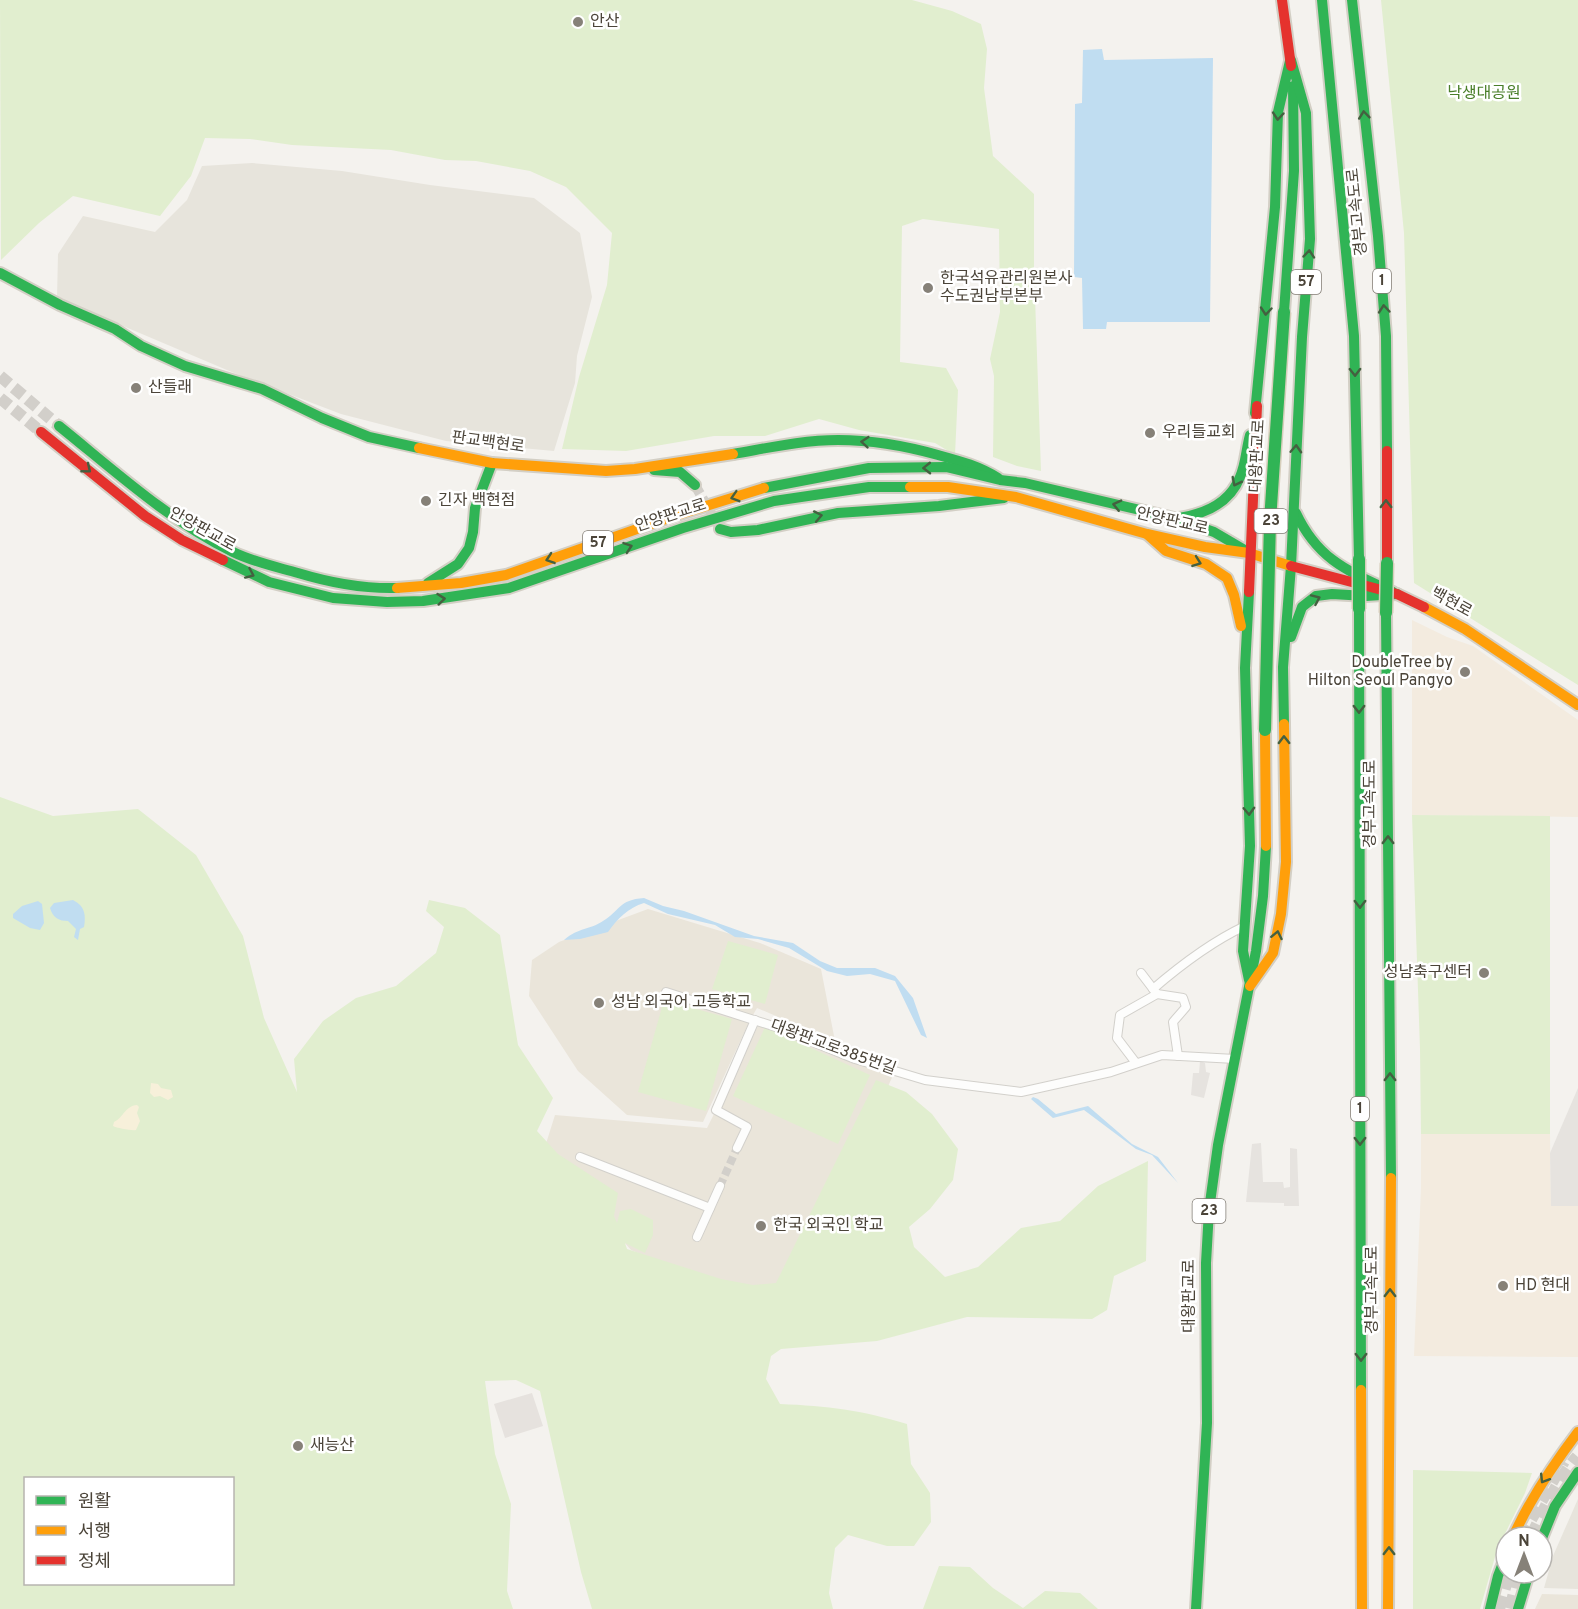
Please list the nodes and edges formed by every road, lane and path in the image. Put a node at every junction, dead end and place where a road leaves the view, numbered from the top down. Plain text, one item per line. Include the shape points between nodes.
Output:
1 (1282, 0) edge
2 (1322, 0) edge
3 (1352, 0) edge
4 (1291, 60) junction
5 (0, 273) edge
6 (1257, 406) junction
7 (59, 426) tunnel mouth
8 (41, 432) tunnel mouth
9 (703, 458) junction
10 (492, 464) junction
11 (635, 469) junction
12 (1000, 480) junction
13 (1016, 497) junction
14 (1294, 507) junction
15 (1174, 518) junction
16 (720, 529) dead end
17 (1147, 534) junction
18 (1249, 553) junction
19 (1291, 566) junction
20 (422, 587) junction
21 (1397, 594) junction
22 (1283, 667) junction
23 (1245, 668) junction
24 (1578, 705) edge
25 (1245, 926) junction
26 (1142, 972) dead end
27 (1250, 986) junction
28 (666, 992) dead end
29 (1155, 992) junction
30 (755, 1020) junction
31 (1178, 1056) junction
32 (1235, 1059) junction
33 (1136, 1063) junction
34 (737, 1148) tunnel mouth
35 (580, 1157) dead end
36 (720, 1186) tunnel mouth
37 (710, 1208) junction
38 (697, 1237) dead end
39 (1578, 1432) edge
40 (1578, 1472) edge
41 (1519, 1525) edge
42 (1547, 1525) edge
43 (1496, 1585) edge
44 (1525, 1585) edge
45 (1196, 1609) edge
46 (1362, 1609) edge
47 (1388, 1609) edge
48 (1490, 1609) edge
49 (1518, 1609) edge

1 - 4 main road, 대왕판교로 / 23
2 -> 46 main road, 경부고속도로 / 1, bridge via 1354,336 1359,559
47 -> 3 main road, 경부고속도로 / 1, bridge via 1386,336
4 -> 6 main road, 57 via 1278,111 1275,207
14 -> 4 main road, 57 via 1310,239 1306,112
4 - 27 main road, 대왕판교로 / 23, bridge via 1291,216 1266,614 1266,862
5 - 10 main road, 판교백현로 via 185,366 261,389 369,437
6 -> 15 main road, 57 via 1239,479 1228,496 1194,516
6 - 18 main road, 대왕판교로
7 - 20 main road, 안양판교로 / 57 via 190,529 235,553 336,584
8 -> 13 main road, 안양판교로 / 57 via 145,516 230,565 269,582 333,598 387,602 509,588 774,501 868,487 948,487
9 - 11 main road, 판교백현로
9 - 11 main road via 694,470 695,485 681,472
12 -> 9 main road, 판교백현로 via 980,467 912,448 866,442 806,442
10 - 11 main road, 판교백현로 via 606,471
10 - 20 main road via 476,508 468,548 458,564
15 -> 12 main road, 안양판교로 / 57
12 -> 20 main road, 안양판교로 / 57 via 946,467 869,468 768,487 506,575
16 -> 13 main road via 758,530 838,513
13 - 17 main road, 안양판교로 / 57
14 - 19 main road, 대왕판교로 / 57
14 - 21 main road via 1302,528 1320,551 1348,571
15 - 18 main road, 안양판교로 / 57 via 1214,532
17 - 18 main road, 안양판교로 / 57
17 -> 23 main road via 1166,551 1206,564 1227,578 1240,618
18 - 19 main road, 안양판교로 / 57
18 - 23 main road, 대왕판교로 / 23
19 - 21 main road, 백현로
19 - 22 main road, 대왕판교로
22 -> 21 main road via 1294,626 1310,599 1327,594
21 - 24 main road, 백현로 via 1465,629
27 -> 22 main road, 대왕판교로 via 1273,953 1281,914 1286,862
23 -> 25 main road, 대왕판교로 via 1250,846
25 - 27 main road, 대왕판교로 via 1243,951
25 - 29 street via 1220,938 1175,970
26 - 29 street
27 - 32 main road, 대왕판교로 / 23
28 - 30 street, 대왕판교로385번길
29 - 31 street via 1183,998 1186,1007 1173,1022
29 - 33 street via 1120,1015 1117,1038
30 - 33 street, 대왕판교로385번길 via 855,1059 925,1080 1021,1092
30 - 34 street via 716,1110 747,1128
31 - 32 street, 대왕판교로385번길
31 - 33 street, 대왕판교로385번길 via 1162,1054
32 - 45 main road, 대왕판교로 / 23 via 1208,1218 1207,1424
35 - 37 street
36 - 37 street
37 - 38 street
39 -> 41 main road via 1538,1488
40 - 42 main road
43 - 48 main road
44 - 49 main road

